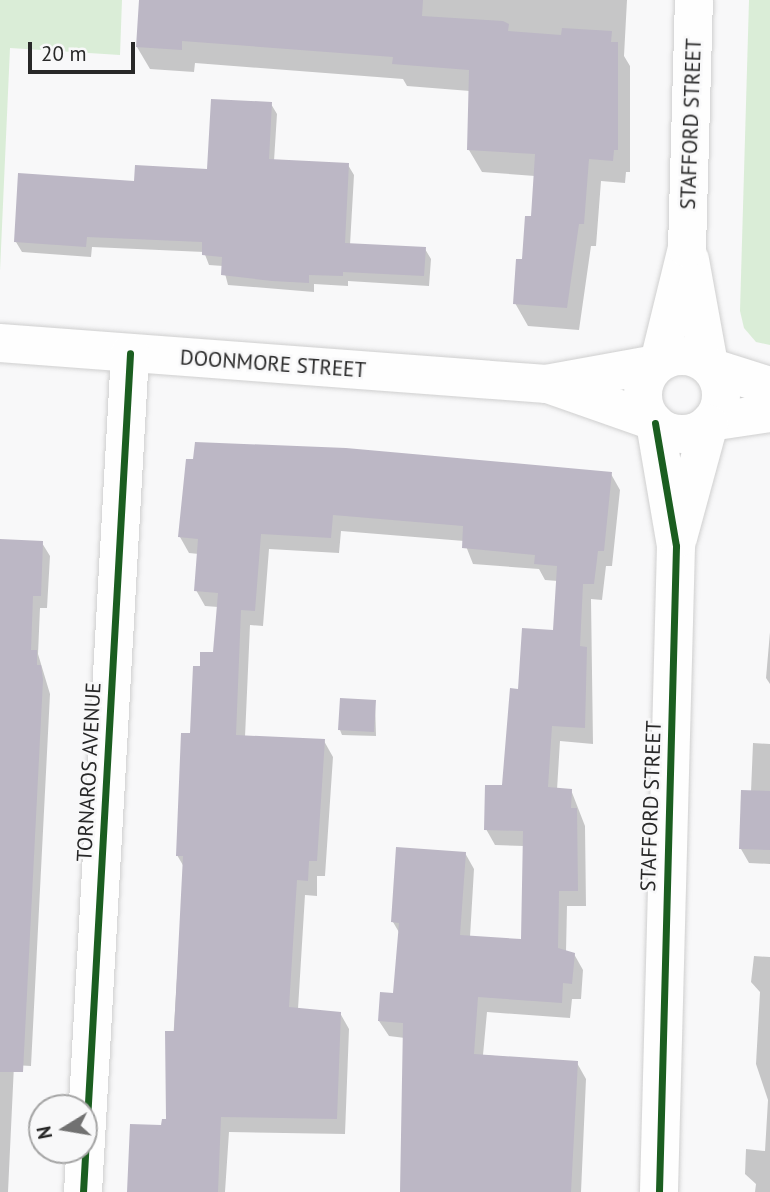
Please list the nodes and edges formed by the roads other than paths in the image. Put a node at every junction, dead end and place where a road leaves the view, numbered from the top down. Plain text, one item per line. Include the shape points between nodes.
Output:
1 (694, 0) edge
2 (687, 248) junction
3 (0, 343) edge
4 (130, 353) junction
5 (657, 363) junction
6 (710, 366) junction
7 (546, 384) junction
8 (770, 386) edge
9 (770, 413) edge
10 (654, 422) junction
11 (710, 423) junction
12 (676, 546) junction
13 (83, 1192) edge
14 (659, 1192) edge

1 - 2 street, STAFFORD STREET
2 - 5 street, STAFFORD STREET
2 - 6 street, STAFFORD STREET
3 - 4 street, DOONMORE STREET
4 - 7 street, DOONMORE STREET
4 - 13 street, TORNAROS AVENUE
5 - 6 street via 690,355
5 - 7 street, DOONMORE STREET
5 - 10 street via 643,386 646,411
6 - 8 street
6 - 11 street via 721,389 718,413
7 - 10 street, DOONMORE STREET
9 - 11 street
10 - 11 street via 676,434
10 - 12 street, STAFFORD STREET
11 - 12 street, STAFFORD STREET
12 - 14 street, STAFFORD STREET

